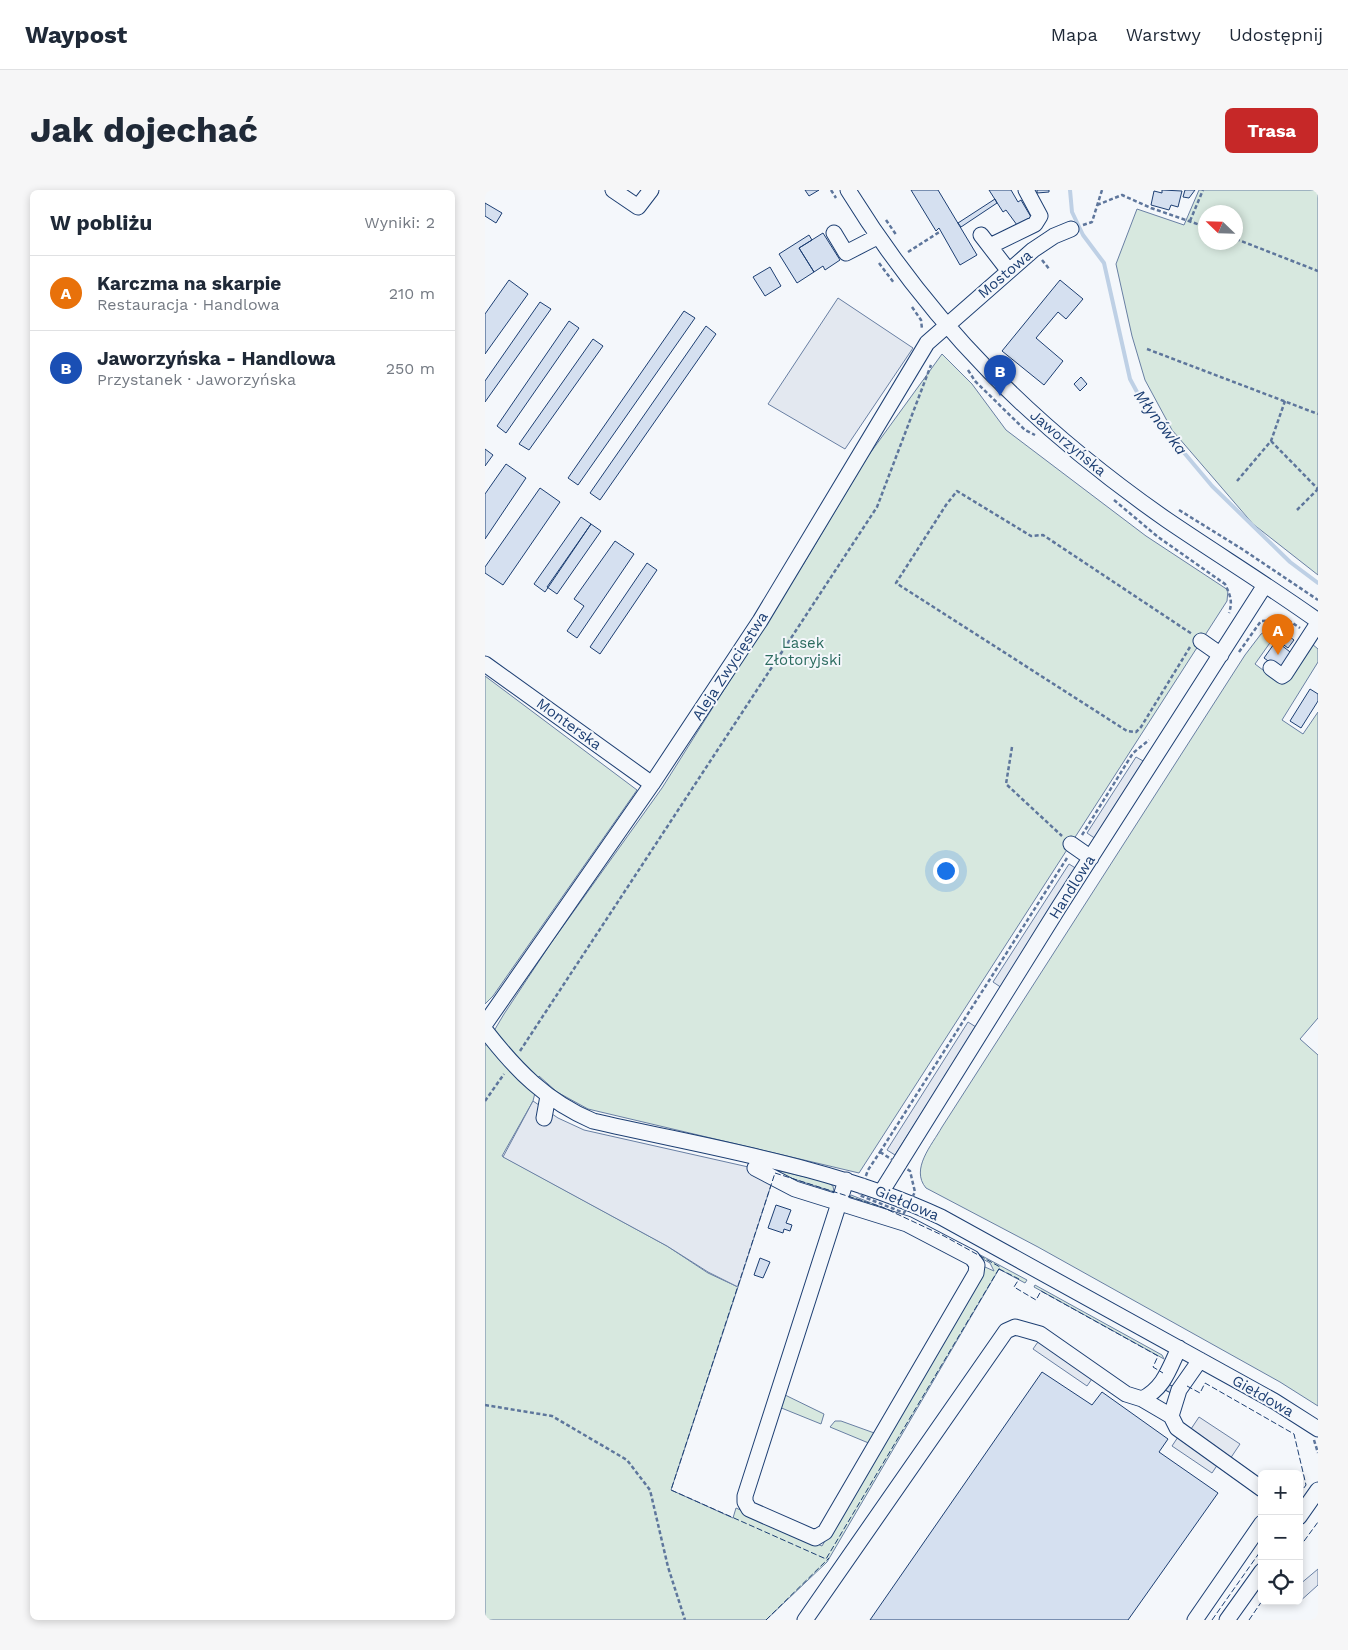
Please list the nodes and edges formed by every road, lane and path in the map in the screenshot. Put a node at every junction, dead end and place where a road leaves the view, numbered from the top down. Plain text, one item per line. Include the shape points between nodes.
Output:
1 (613, 190) edge
2 (651, 190) edge
3 (848, 190) edge
4 (1026, 190) edge
5 (1102, 190) edge
6 (1203, 190) edge
7 (1097, 205) junction
8 (1190, 221) junction
9 (1092, 222) dead end
10 (1198, 224) edge
11 (1071, 229) dead end
12 (941, 231) dead end
13 (834, 233) dead end
14 (877, 237) junction
15 (1243, 242) edge
16 (908, 252) dead end
17 (1008, 270) junction
18 (1318, 271) edge
19 (945, 326) junction
20 (1147, 349) dead end
21 (933, 360) dead end
22 (1285, 401) junction
23 (1318, 414) edge
24 (1271, 441) junction
25 (1237, 481) dead end
26 (1318, 489) edge
27 (1176, 508) dead end
28 (1297, 510) dead end
29 (1225, 584) dead end
30 (1265, 585) junction
31 (1318, 600) edge
32 (1226, 620) dead end
33 (1315, 627) edge
34 (1252, 634) dead end
35 (1199, 639) junction
36 (1221, 654) junction
37 (485, 664) edge
38 (1271, 668) dead end
39 (1149, 739) dead end
40 (1012, 748) dead end
41 (652, 784) junction
42 (1072, 845) junction
43 (1091, 858) junction
44 (485, 1024) edge
45 (485, 1030) edge
46 (511, 1064) junction
47 (549, 1096) junction
48 (485, 1102) edge
49 (545, 1118) dead end
50 (880, 1152) dead end
51 (755, 1169) junction
52 (846, 1180) junction
53 (882, 1191) junction
54 (839, 1203) junction
55 (1179, 1348) junction
56 (1200, 1360) junction
57 (1142, 1400) junction
58 (485, 1405) edge
59 (1171, 1416) junction
60 (1318, 1428) edge
61 (1258, 1486) edge
62 (1318, 1490) edge
63 (1300, 1515) edge
64 (1258, 1529) edge
65 (1258, 1576) edge
66 (685, 1620) edge
67 (805, 1620) edge
68 (1195, 1620) edge
69 (1227, 1620) edge

1 - 2 street via 638,207
3 - 14 street, Jaworzyńska
4 - 17 street via 1040,216 1035,224 985,241
5 - 7 path
6 - 8 path
7 - 8 path via 1122,195
7 - 9 path
8 - 10 path
11 - 17 street, Mostowa via 1040,245
12 - 16 path
13 - 14 street via 846,254
14 - 19 street, Jaworzyńska
15 - 18 path
17 - 19 street, Mostowa
19 - 30 street, Jaworzyńska via 1008,391 1058,436 1167,520
19 - 41 street, Aleja Zwycięstwa via 927,343 760,621
20 - 22 path
21 - 46 path via 877,506
22 - 23 path
22 - 24 path
24 - 25 path
24 - 26 path
26 - 28 path
27 - 31 path
29 - 32 path via 1232,605
30 - 33 street, Jaworzyńska
30 - 36 street, Handlowa
33 - 34 path via 1288,620 1261,621
33 - 38 street via 1285,674 1282,676
35 - 35 path via 1043,535 1031,536 957,491 896,583 1127,730 1136,732
35 - 36 street
36 - 43 street, Handlowa
37 - 41 street, Monterska
39 - 42 path via 1133,753
40 - 42 path via 1006,784
41 - 44 street, Aleja Zwycięstwa
42 - 43 street
42 - 50 path
43 - 53 street, Handlowa
45 - 46 street, Giełdowa
46 - 47 street, Giełdowa
46 - 48 path
47 - 49 street
47 - 51 street, Giełdowa via 572,1112 593,1121
51 - 52 street, Giełdowa
51 - 54 street via 791,1188
52 - 53 street, Giełdowa
52 - 54 street
53 - 55 street, Giełdowa via 941,1217
54 - 54 street via 744,1498 749,1509 815,1538 825,1532 978,1269 972,1258 917,1229
55 - 56 street, Giełdowa
55 - 57 street via 1163,1383
56 - 59 street via 1179,1390
56 - 60 street, Giełdowa
57 - 59 street
57 - 67 street via 1127,1394 1040,1334 1015,1328 1006,1331
58 - 66 path via 552,1416 627,1460 650,1490 668,1567
59 - 61 street via 1177,1428
62 - 63 street
64 - 68 street
65 - 69 street

